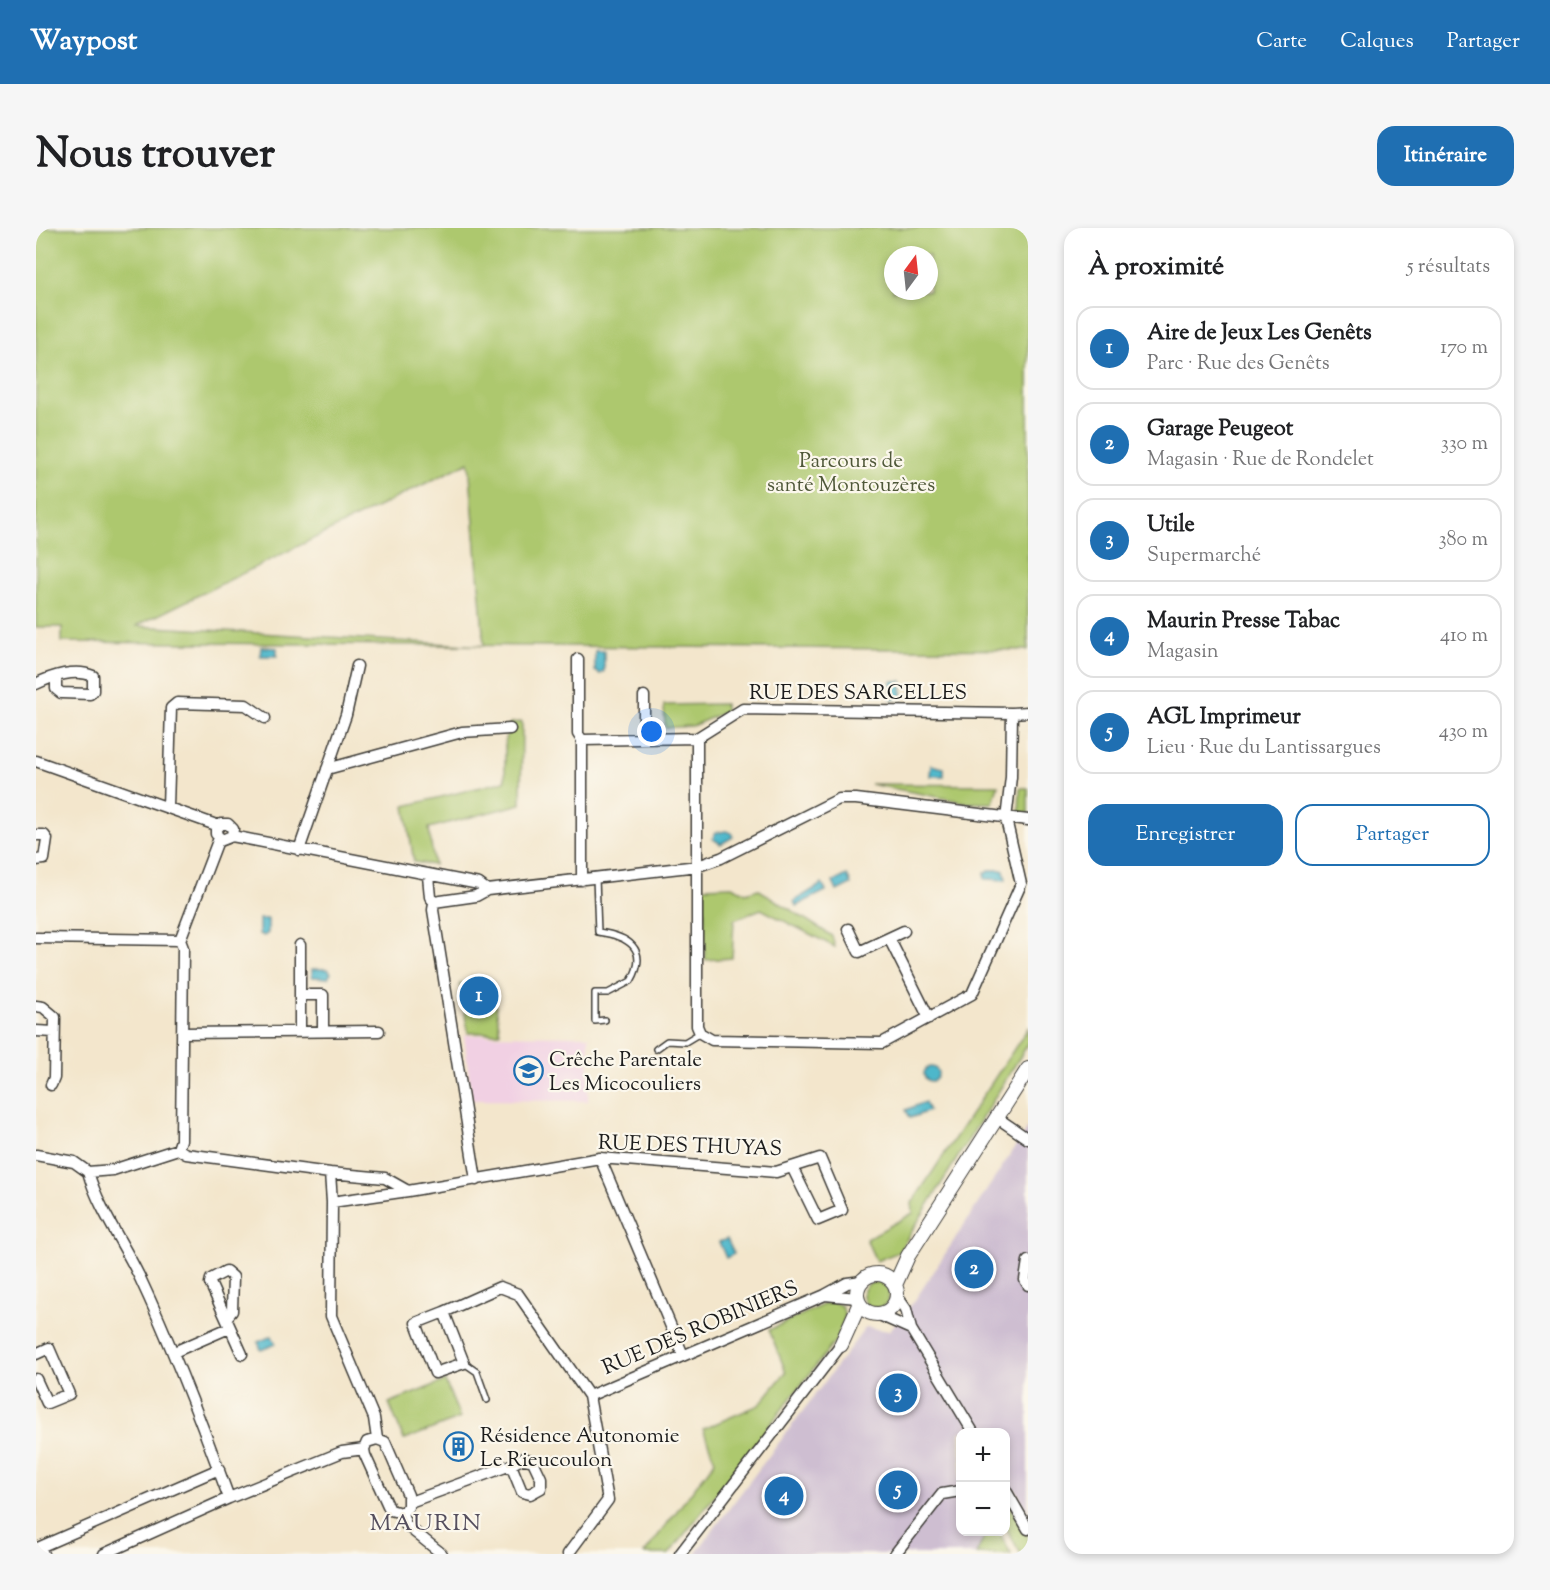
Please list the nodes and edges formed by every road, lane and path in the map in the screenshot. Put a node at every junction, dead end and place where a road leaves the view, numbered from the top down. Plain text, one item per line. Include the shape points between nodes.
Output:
1 (578, 659) dead end
2 (357, 666) dead end
3 (56, 677) dead end
4 (36, 684) edge
5 (644, 696) dead end
6 (1012, 712) junction
7 (1028, 712) edge
8 (265, 718) dead end
9 (510, 729) dead end
10 (644, 738) junction
11 (697, 738) junction
12 (582, 740) junction
13 (36, 761) edge
14 (327, 770) junction
15 (168, 807) junction
16 (1006, 819) junction
17 (1028, 820) edge
18 (219, 826) junction
19 (36, 834) edge
20 (232, 836) junction
21 (219, 838) junction
22 (299, 850) junction
23 (36, 860) edge
24 (698, 866) junction
25 (428, 876) junction
26 (596, 878) junction
27 (582, 880) junction
28 (487, 890) junction
29 (434, 902) junction
30 (848, 929) dead end
31 (904, 931) dead end
32 (36, 938) edge
33 (889, 938) junction
34 (180, 940) junction
35 (300, 945) dead end
36 (300, 994) junction
37 (36, 1006) edge
38 (928, 1018) junction
39 (605, 1020) dead end
40 (36, 1031) edge
41 (300, 1031) junction
42 (323, 1031) junction
43 (379, 1031) dead end
44 (54, 1032) junction
45 (182, 1032) junction
46 (700, 1033) junction
47 (656, 1048) dead end
48 (1028, 1069) edge
49 (51, 1085) dead end
50 (996, 1117) junction
51 (1028, 1139) edge
52 (177, 1149) junction
53 (36, 1155) edge
54 (600, 1158) junction
55 (793, 1169) junction
56 (88, 1172) junction
57 (330, 1173) junction
58 (476, 1180) junction
59 (408, 1191) junction
60 (332, 1202) junction
61 (1028, 1261) edge
62 (862, 1281) junction
63 (1028, 1285) edge
64 (892, 1286) junction
65 (825, 1295) junction
66 (858, 1302) junction
67 (444, 1312) junction
68 (874, 1314) junction
69 (911, 1329) junction
70 (841, 1345) junction
71 (174, 1352) junction
72 (36, 1354) edge
73 (242, 1354) dead end
74 (682, 1355) junction
75 (464, 1363) junction
76 (36, 1379) edge
77 (589, 1396) junction
78 (487, 1400) dead end
79 (972, 1428) edge
80 (377, 1439) junction
81 (364, 1449) junction
82 (511, 1465) dead end
83 (219, 1469) junction
84 (956, 1492) edge
85 (229, 1498) junction
86 (1010, 1498) edge
87 (410, 1502) junction
88 (402, 1513) junction
89 (1028, 1529) edge
90 (40, 1550) edge
91 (104, 1554) edge
92 (442, 1554) edge
93 (568, 1554) edge
94 (680, 1554) edge
95 (895, 1554) edge

1 - 12 street via 578,734
2 - 14 street via 346,715
3 - 4 street
5 - 10 street
6 - 7 street, RUE DES SARCELLES
6 - 11 street, RUE DES SARCELLES via 743,709
6 - 16 street
8 - 15 street via 246,705 177,703 171,708
9 - 14 street via 462,732
10 - 11 street
10 - 12 street
11 - 24 street
12 - 27 street
13 - 15 street
14 - 22 street
15 - 18 street
16 - 17 street
16 - 24 street via 856,798 839,799
16 - 38 street via 1021,884 972,994
18 - 20 street via 231,826
18 - 21 street
19 - 23 street via 47,839 44,859
20 - 21 street via 226,840
20 - 22 street
21 - 34 street
22 - 25 street
24 - 26 street
24 - 46 street
25 - 28 street via 478,884
25 - 29 street
26 - 27 street
26 - 39 lane via 598,932 621,936 630,942 637,963 631,981 608,993 595,993 595,1021
27 - 28 street
28 - 29 street via 476,896
29 - 58 street
30 - 33 street via 859,952
31 - 33 street
32 - 34 street
33 - 38 street
34 - 45 street
35 - 36 street
36 - 41 street
36 - 42 street via 323,995
37 - 44 street via 43,1006 55,1017
38 - 46 street via 882,1043 712,1040
40 - 44 street
41 - 42 street
41 - 45 street
42 - 43 street
44 - 49 street
45 - 52 street via 181,1140
46 - 47 lane via 685,1042 667,1041
48 - 50 street
50 - 51 street
50 - 64 street
52 - 56 street via 113,1170
52 - 57 street via 186,1154
53 - 56 street via 74,1162
54 - 55 street, RUE DES THUYAS via 776,1172
54 - 58 street, RUE DES THUYAS
54 - 74 street
55 - 55 street, RUE DES THUYAS via 818,1220 842,1210 820,1158
56 - 71 street via 94,1193 140,1276
57 - 59 street via 385,1178
57 - 60 street
58 - 59 street, RUE DES THUYAS
59 - 60 street, RUE DES THUYAS
60 - 80 street via 331,1316 374,1418
61 - 63 street
62 - 64 street via 872,1275
62 - 65 street, RUE DES ROBINIERS via 847,1283
62 - 66 street
64 - 68 street via 888,1311
64 - 69 street via 906,1309
65 - 66 street, RUE DES ROBINIERS
65 - 74 street, RUE DES ROBINIERS
66 - 68 street
66 - 70 street
67 - 75 street
67 - 75 street via 416,1323 435,1373
67 - 77 street via 500,1287 518,1294
68 - 69 street
68 - 70 street
69 - 79 street
70 - 94 street
71 - 73 street via 228,1322
71 - 83 street
72 - 76 street via 49,1348 69,1394 47,1403
74 - 77 street, RUE DES ROBINIERS
75 - 78 lane via 477,1372
77 - 93 street via 608,1500
80 - 81 street via 367,1442
80 - 87 street via 385,1442
81 - 85 street via 342,1452
81 - 88 street via 390,1510
82 - 87 street
83 - 85 street
83 - 90 street
84 - 95 street via 942,1494
85 - 91 street
86 - 89 street
87 - 88 street
88 - 92 street via 406,1525

